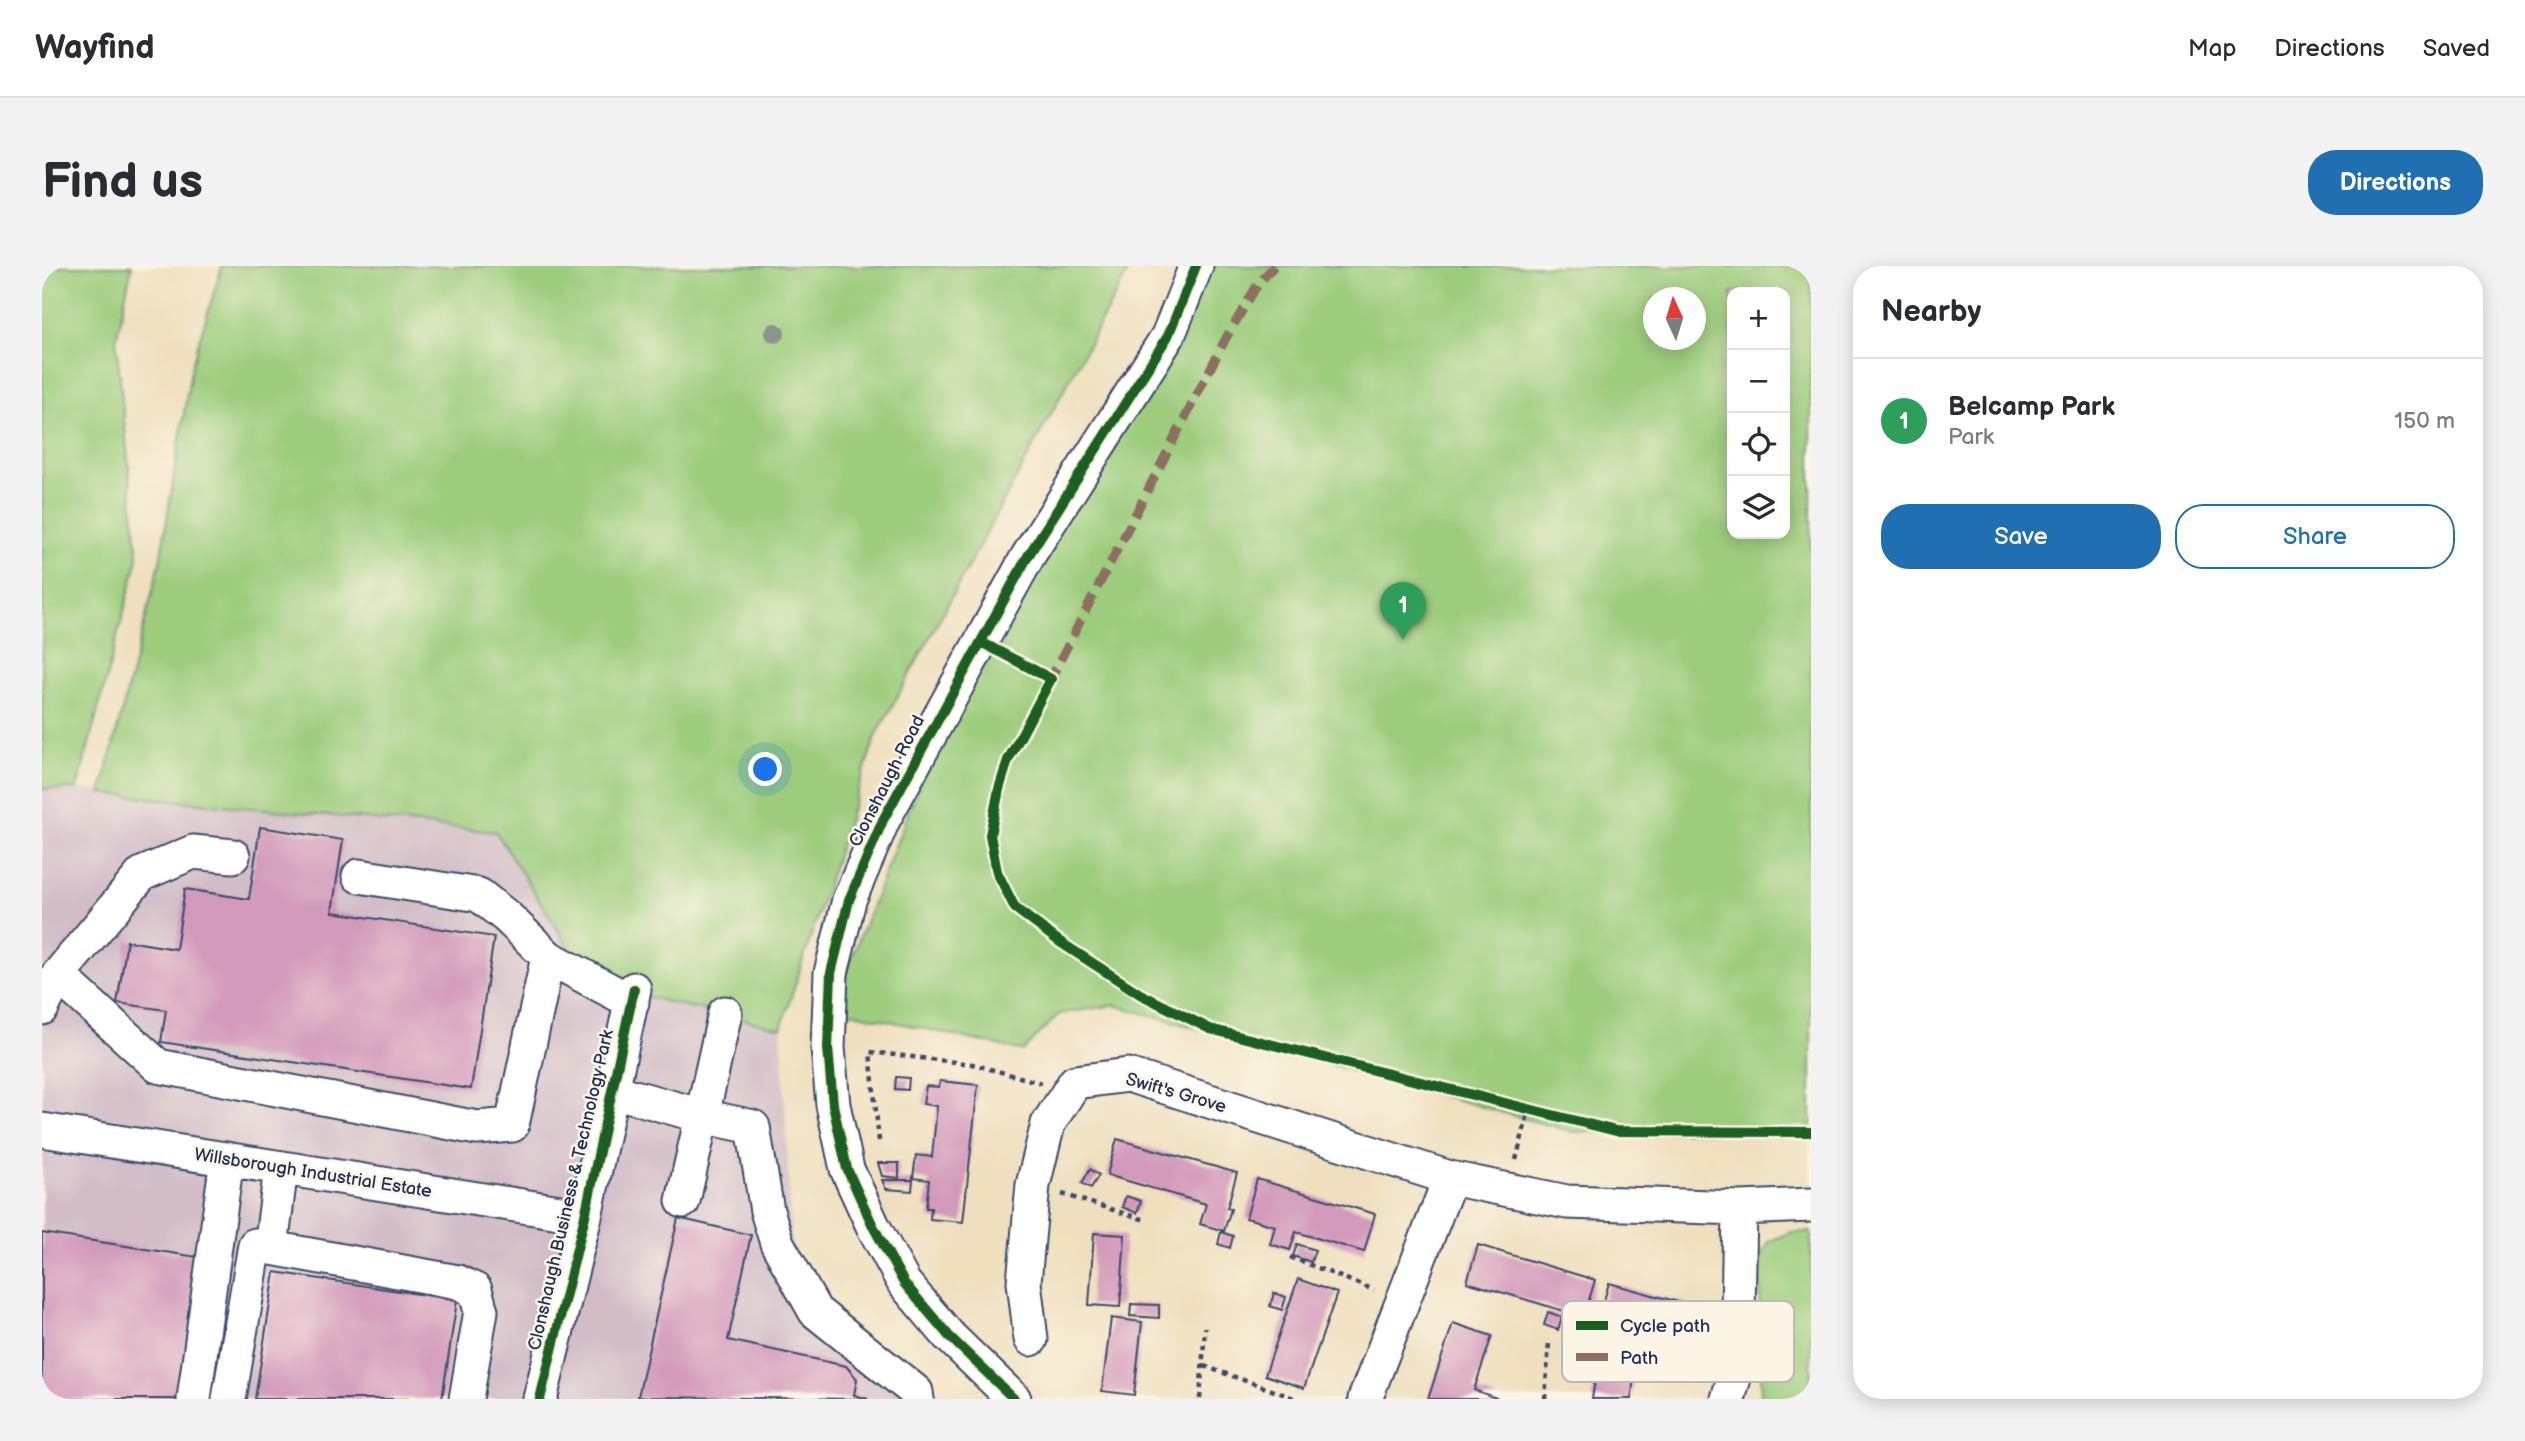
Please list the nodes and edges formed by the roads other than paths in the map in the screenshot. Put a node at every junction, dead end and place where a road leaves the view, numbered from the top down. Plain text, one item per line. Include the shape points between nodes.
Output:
1 (1196, 266) edge
2 (233, 856) dead end
3 (359, 876) dead end
4 (548, 957) junction
5 (58, 975) junction
6 (42, 1008) edge
7 (725, 1013) dead end
8 (613, 1091) junction
9 (702, 1116) junction
10 (42, 1130) edge
11 (227, 1159) junction
12 (281, 1168) junction
13 (1450, 1178) junction
14 (683, 1201) dead end
15 (1811, 1205) edge
16 (1740, 1208) junction
17 (585, 1216) junction
18 (271, 1247) junction
19 (1738, 1301) edge
20 (1031, 1339) dead end
21 (1733, 1382) edge
22 (194, 1399) edge
23 (229, 1399) edge
24 (466, 1399) edge
25 (540, 1399) edge
26 (917, 1399) edge
27 (1014, 1399) edge
28 (1365, 1399) edge
29 (1728, 1399) edge

1 - 27 street, Clonshaugh Road via 1168,336 1028,556 883,820 849,900 831,973 828,1048 833,1105 847,1170 904,1283 949,1336
2 - 5 street via 194,852 142,874
3 - 4 street via 479,895
4 - 5 street via 512,1125 477,1128 158,1066
4 - 8 street, Clonshaugh Business & Technology Park via 633,995
5 - 6 street
7 - 9 street
8 - 9 street
8 - 17 street, Clonshaugh Business & Technology Park
9 - 14 street
9 - 26 street via 753,1127 777,1243 815,1311 916,1392
10 - 11 street, Willsborough Industrial Estate
11 - 12 street, Willsborough Industrial Estate
11 - 22 street
12 - 17 street, Willsborough Industrial Estate
12 - 18 street
13 - 16 street, Swift's Grove via 1567,1202
13 - 20 street, Swift's Grove via 1128,1075 1074,1082 1048,1124 1033,1185 1024,1282
13 - 28 street
15 - 16 street, Swift's Grove
16 - 19 street
17 - 25 street, Clonshaugh Business & Technology Park
18 - 23 street via 255,1245
18 - 24 street via 458,1282 475,1290 481,1311
21 - 29 street

